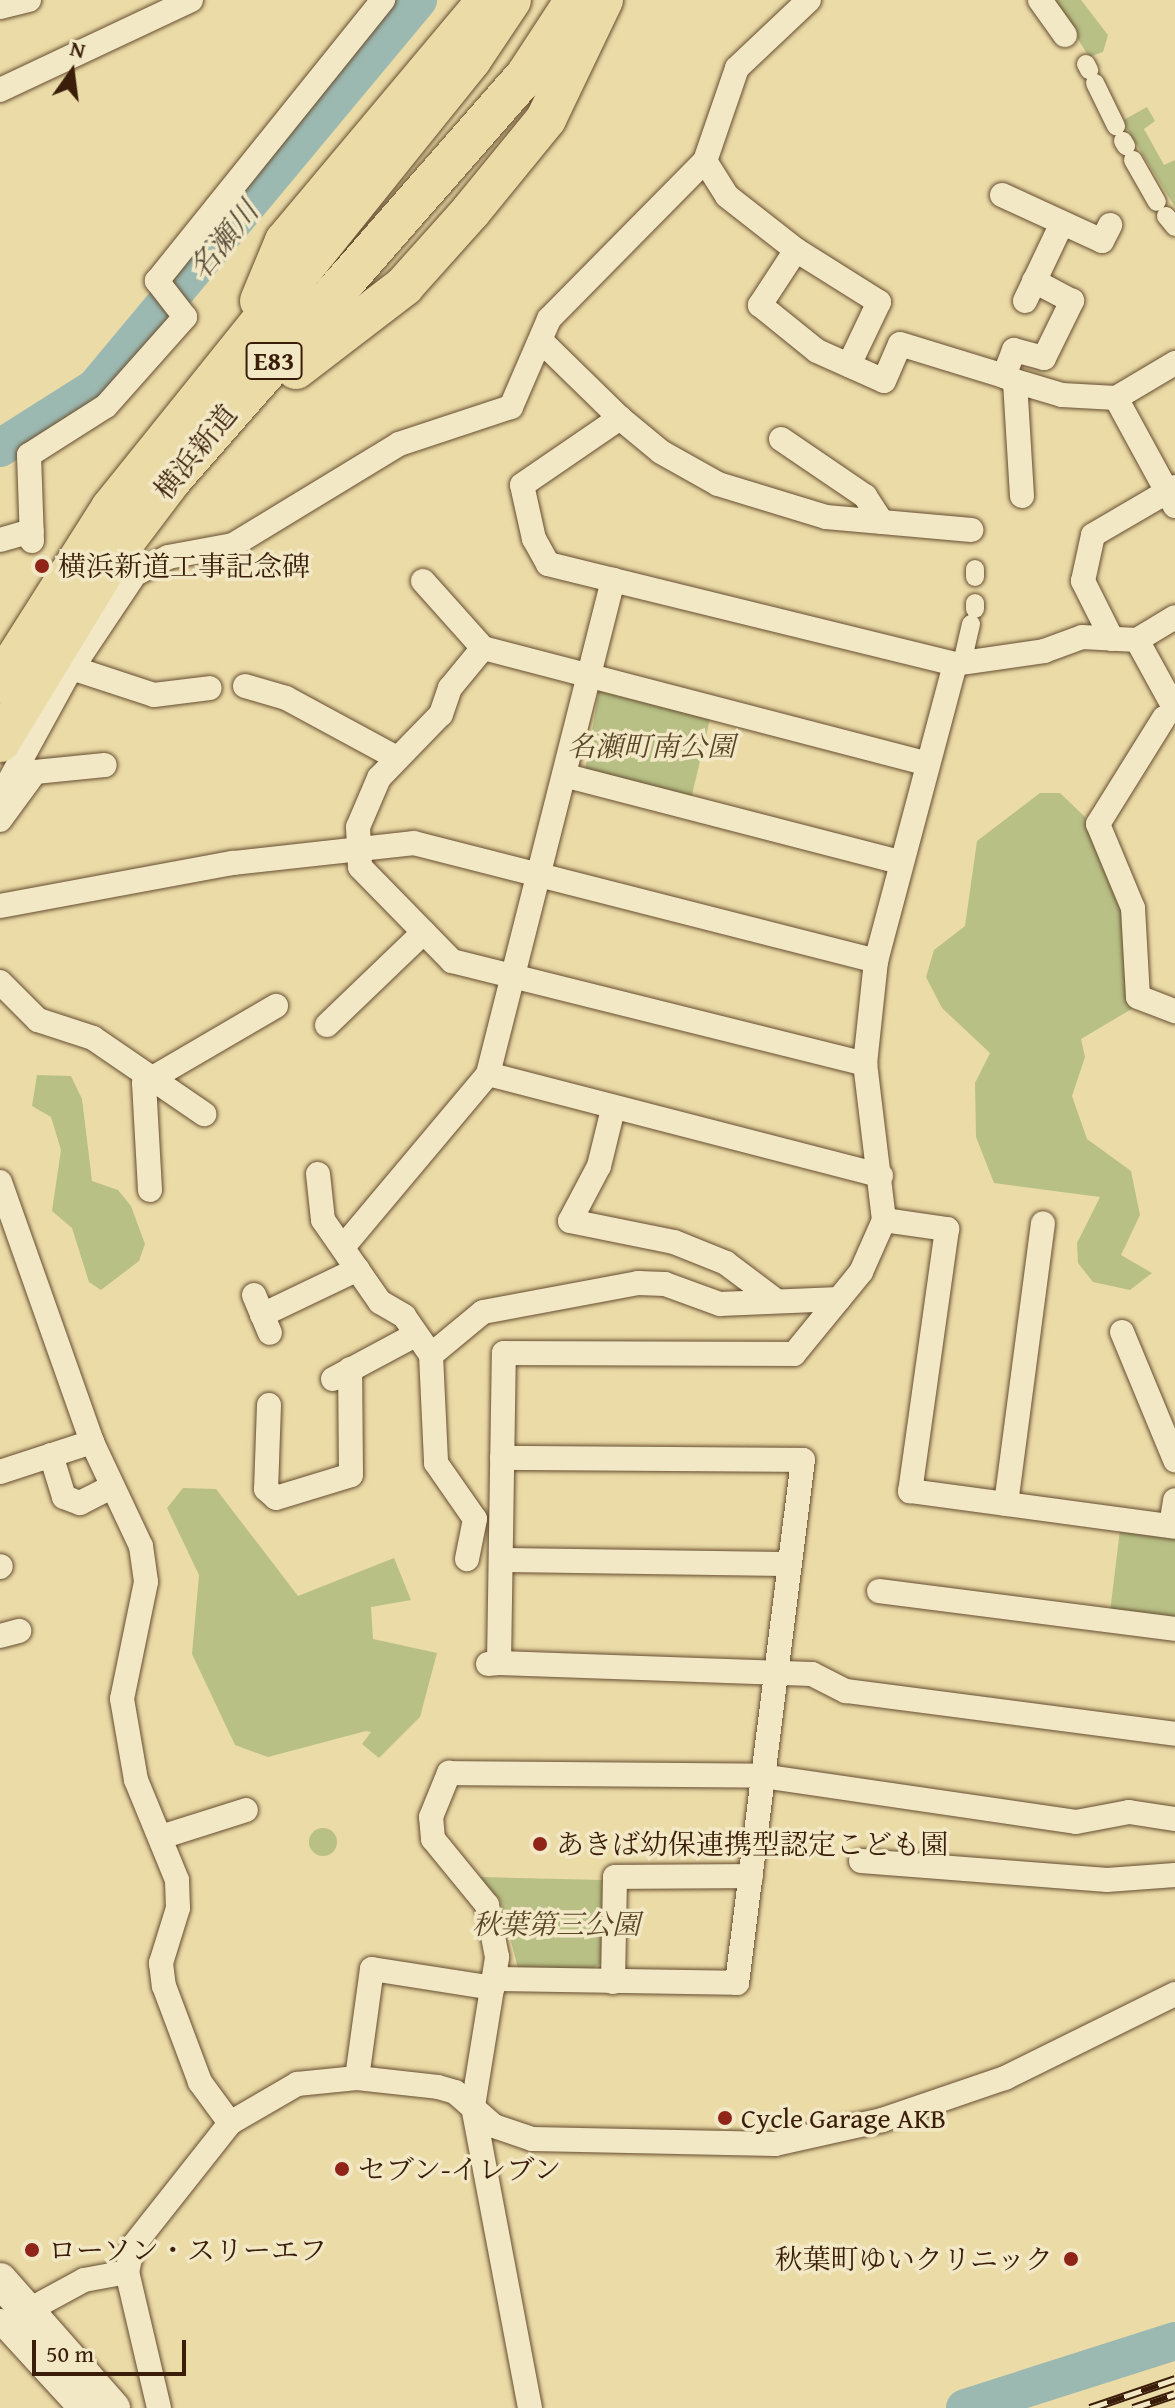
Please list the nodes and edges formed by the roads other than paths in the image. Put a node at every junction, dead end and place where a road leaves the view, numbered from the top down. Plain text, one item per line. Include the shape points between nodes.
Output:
1 (29, 0) edge
2 (191, 0) edge
3 (487, 0) edge
4 (511, 0) edge
5 (575, 0) edge
6 (603, 0) edge
7 (809, 0) edge
8 (1040, 0) edge
9 (374, 3) edge
10 (0, 7) edge
11 (1081, 57) joint
12 (0, 90) edge
13 (705, 161) junction
14 (1015, 193) dead end
15 (1166, 215) edge
16 (1062, 223) junction
17 (1110, 225) dead end
18 (796, 250) junction
19 (541, 341) junction
20 (241, 345) junction
21 (1175, 363) edge
22 (849, 365) junction
23 (1010, 379) junction
24 (1116, 398) junction
25 (620, 418) junction
26 (781, 439) dead end
27 (198, 445) junction
28 (1172, 495) edge
29 (1022, 496) dead end
30 (882, 522) junction
31 (972, 539) dead end
32 (0, 540) edge
33 (613, 580) junction
34 (423, 581) dead end
35 (32, 597) dead end
36 (974, 612) dead end
37 (1175, 617) edge
38 (1112, 639) junction
39 (1137, 640) junction
40 (9, 648) edge
41 (483, 648) junction
42 (959, 664) junction
43 (72, 668) junction
44 (589, 676) junction
45 (0, 683) edge
46 (245, 686) dead end
47 (210, 688) dead end
48 (1171, 712) edge
49 (0, 742) edge
50 (395, 757) junction
51 (923, 763) junction
52 (105, 765) dead end
53 (567, 776) junction
54 (0, 798) edge
55 (0, 820) edge
56 (355, 849) junction
57 (899, 862) junction
58 (541, 876) junction
59 (0, 906) edge
60 (424, 932) junction
61 (876, 961) junction
62 (514, 976) junction
63 (0, 982) edge
64 (276, 1006) dead end
65 (1175, 1011) edge
66 (327, 1025) dead end
67 (865, 1064) junction
68 (488, 1074) junction
69 (153, 1078) junction
70 (613, 1109) junction
71 (204, 1114) dead end
72 (318, 1174) dead end
73 (881, 1176) junction
74 (0, 1182) edge
75 (150, 1190) dead end
76 (884, 1220) junction
77 (1043, 1223) dead end
78 (343, 1247) junction
79 (358, 1269) junction
80 (774, 1299) junction
81 (839, 1299) junction
82 (262, 1314) dead end
83 (1122, 1332) dead end
84 (415, 1335) junction
85 (431, 1355) junction
86 (275, 1419) dead end
87 (92, 1442) junction
88 (51, 1455) junction
89 (502, 1458) junction
90 (1175, 1460) edge
91 (0, 1472) edge
92 (112, 1487) junction
93 (1175, 1500) edge
94 (1006, 1504) junction
95 (1173, 1526) edge
96 (467, 1559) dead end
97 (501, 1560) junction
98 (789, 1564) junction
99 (879, 1591) dead end
100 (1175, 1629) edge
101 (776, 1670) junction
102 (1175, 1734) edge
103 (762, 1776) junction
104 (246, 1810) dead end
105 (1175, 1819) edge
106 (161, 1837) junction
107 (861, 1861) dead end
108 (1175, 1875) edge
109 (751, 1876) junction
110 (613, 1982) junction
111 (494, 1984) junction
112 (1175, 1994) edge
113 (357, 2078) junction
114 (473, 2106) junction
115 (230, 2123) junction
116 (127, 2272) junction
117 (0, 2280) edge
118 (14, 2316) edge
119 (80, 2408) edge
120 (113, 2408) edge
121 (159, 2408) edge
122 (530, 2408) edge

1 - 10 street
2 - 12 street
3 - 20 highway via 285,241
4 - 20 highway, 横浜新道 / E83
5 - 27 highway, 横浜新道 / E83 via 526,75 435,183
6 - 27 highway via 546,119 404,286
7 - 13 street via 737,68
8 - 11 street
9 - 32 street via 161,285 183,313 106,406 29,455 32,536
11 - 15 street
13 - 18 street via 727,196
13 - 19 street via 578,285
14 - 16 street
16 - 17 street via 1102,241
16 - 23 street via 1029,291 1072,301 1044,358 1014,350
18 - 22 street via 879,302
18 - 22 street via 760,305 817,351
19 - 25 street
19 - 43 street via 523,389 492,418 399,444 233,545 168,557 135,574
20 - 40 highway, 横浜新道 / E83 via 111,508
21 - 24 street
22 - 23 street via 884,381 900,344
23 - 24 street via 1062,395
23 - 29 street
24 - 28 street
25 - 30 street via 661,452 718,484 826,517
25 - 33 street via 522,485 534,539 548,564
26 - 30 street via 865,496
27 - 49 highway, 横浜新道 / E83 via 110,561
28 - 38 street via 1093,535 1083,581
30 - 31 street
33 - 42 street
33 - 44 street
34 - 41 street
35 - 40 highway
36 - 42 street
37 - 39 street
38 - 39 street
38 - 42 street via 1082,637 1044,651
39 - 48 street
40 - 45 highway, 横浜新道 / E83
41 - 44 street
41 - 50 street via 450,688 441,714
42 - 51 street
43 - 47 street via 154,695
43 - 54 street
44 - 51 street
44 - 53 street
46 - 50 street via 286,698
48 - 65 street via 1098,824 1133,908 1138,997
50 - 56 street via 379,778
51 - 57 street
52 - 55 street via 35,772
53 - 57 street
53 - 58 street
56 - 58 street via 414,843
56 - 59 street via 233,863
56 - 60 street via 360,867
57 - 61 street
58 - 61 street
58 - 62 street
60 - 62 street via 452,961
60 - 66 street
61 - 67 street
62 - 67 street
62 - 68 street
63 - 69 street via 38,1020 93,1038
64 - 69 street
67 - 73 street
68 - 70 street
68 - 78 street
69 - 71 street
69 - 75 street via 144,1083
70 - 73 street
70 - 80 street via 599,1166 570,1221 674,1242 726,1263
72 - 78 street via 323,1220
73 - 76 street
74 - 87 street
76 - 81 street via 861,1272
76 - 94 street via 947,1229 910,1491
77 - 94 street
78 - 79 street
79 - 82 street
79 - 84 street
80 - 81 street
80 - 85 street via 720,1304 665,1284 638,1283 483,1312
81 - 89 street via 794,1354 504,1353
83 - 90 street
84 - 85 street
84 - 86 street via 342,1374 351,1475 276,1498 266,1489
85 - 96 street via 436,1463 475,1519
87 - 88 street
87 - 92 street
88 - 91 street
88 - 92 street via 64,1497 80,1503
89 - 97 street
89 - 98 street via 803,1460
92 - 106 street via 143,1558 146,1582 122,1699 136,1780
93 - 95 street
94 - 95 street
97 - 98 street
97 - 101 street via 493,1664
98 - 101 street
99 - 100 street
101 - 102 street via 812,1674 846,1691
101 - 103 street
103 - 105 street via 1076,1822 1129,1812
103 - 109 street
103 - 111 street via 449,1773 431,1817 433,1839 487,1905
104 - 106 street
106 - 115 street via 178,1908 161,1963 164,1986 200,2082
107 - 108 street via 1107,1880
109 - 110 street via 737,1983
109 - 110 street via 615,1877
110 - 111 street
111 - 113 street via 372,1969
111 - 114 street
112 - 114 street via 1005,2078 882,2120 775,2144 532,2139 494,2126
113 - 114 street via 438,2087
113 - 115 street via 297,2084
114 - 122 street
115 - 116 street via 144,2227
116 - 118 street via 84,2280
116 - 121 street
117 - 118 main road
118 - 119 street
118 - 120 main road via 59,2348

